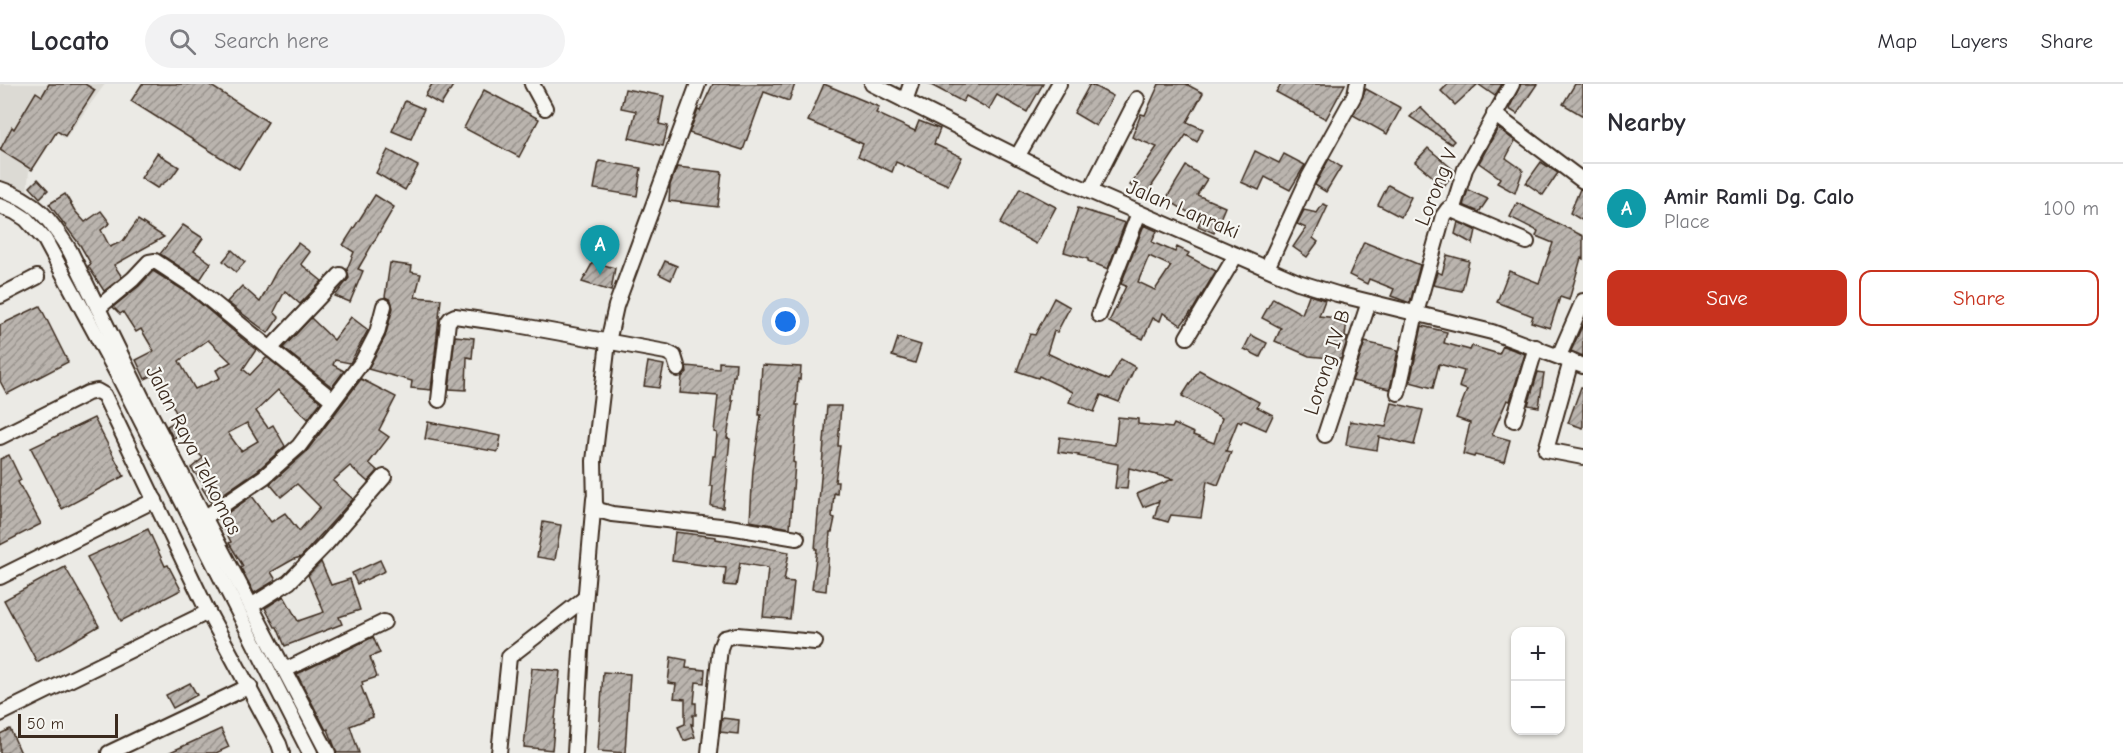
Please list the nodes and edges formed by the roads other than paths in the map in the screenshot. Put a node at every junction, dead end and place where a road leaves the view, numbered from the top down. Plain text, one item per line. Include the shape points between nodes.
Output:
1 (532, 84) edge
2 (698, 84) edge
3 (872, 84) edge
4 (911, 84) edge
5 (1059, 84) edge
6 (1357, 84) edge
7 (1512, 84) edge
8 (1137, 99) dead end
9 (905, 100) junction
10 (545, 108) dead end
11 (1494, 114) junction
12 (1017, 158) junction
13 (1583, 182) edge
14 (0, 189) edge
15 (1090, 191) junction
16 (0, 206) edge
17 (1453, 208) junction
18 (1139, 213) junction
19 (1527, 242) dead end
20 (1236, 255) junction
21 (1267, 268) junction
22 (340, 275) dead end
23 (37, 277) dead end
24 (0, 296) edge
25 (1583, 301) edge
26 (1369, 302) junction
27 (384, 306) dead end
28 (98, 308) junction
29 (1416, 313) junction
30 (1099, 315) dead end
31 (1187, 336) dead end
32 (608, 342) junction
33 (1536, 347) junction
34 (270, 349) junction
35 (1571, 361) edge
36 (678, 369) dead end
37 (1398, 393) dead end
38 (333, 400) junction
39 (439, 400) dead end
40 (1514, 420) dead end
41 (1325, 435) dead end
42 (0, 437) edge
43 (1583, 457) edge
44 (384, 477) dead end
45 (594, 496) junction
46 (155, 500) junction
47 (200, 521) junction
48 (797, 538) dead end
49 (0, 577) edge
50 (585, 598) junction
51 (251, 606) junction
52 (208, 612) junction
53 (384, 622) dead end
54 (815, 642) dead end
55 (285, 670) junction
56 (250, 686) junction
57 (0, 714) edge
58 (109, 753) edge
59 (282, 753) edge
60 (310, 753) edge
61 (328, 753) edge
62 (499, 753) edge
63 (575, 753) edge
64 (709, 753) edge

1 - 10 street
2 - 32 street via 635,250
3 - 9 street, Jalan Lanraki
4 - 9 street
5 - 12 street
6 - 21 street
7 - 11 street, Lorong V
8 - 15 street
9 - 12 street, Jalan Lanraki
11 - 13 street
11 - 17 street, Lorong V via 1465,169
12 - 15 street, Jalan Lanraki
14 - 28 street, Jalan Raya Telkomas via 39,208 69,250
15 - 18 street, Jalan Lanraki
16 - 47 street, Jalan Raya Telkomas via 26,219 45,240
17 - 19 street via 1469,219
17 - 29 street, Lorong V via 1443,216
18 - 20 street, Jalan Lanraki
18 - 30 street
20 - 21 street, Jalan Lanraki
20 - 31 street
21 - 26 street, Jalan Lanraki via 1308,285
22 - 34 street
23 - 24 street
25 - 35 street
26 - 29 street, Jalan Lanraki
26 - 41 street, Lorong IV B
27 - 38 street via 369,349
28 - 34 street via 153,261 193,286
28 - 47 street, Jalan Raya Telkomas
29 - 33 street, Jalan Lanraki
29 - 37 street, Lorong V
32 - 36 street via 672,354
32 - 39 street via 455,316 448,322
32 - 45 street via 594,461
33 - 35 street, Jalan Lanraki
33 - 40 street
34 - 38 street
35 - 43 street via 1546,450
38 - 47 street via 289,456
42 - 46 street via 88,393 101,392
44 - 51 street via 288,582
45 - 48 street via 598,510 612,514
45 - 50 street
46 - 49 street
46 - 52 street
47 - 51 street, Jalan Raya Telkomas
47 - 60 street, Jalan Raya Telkomas
50 - 62 street via 509,657
50 - 63 street
51 - 55 street, Jalan Raya Telkomas
52 - 56 street
52 - 57 street
53 - 55 street
54 - 64 street via 737,635 724,639
55 - 61 street, Jalan Raya Telkomas
56 - 58 street
56 - 59 street

